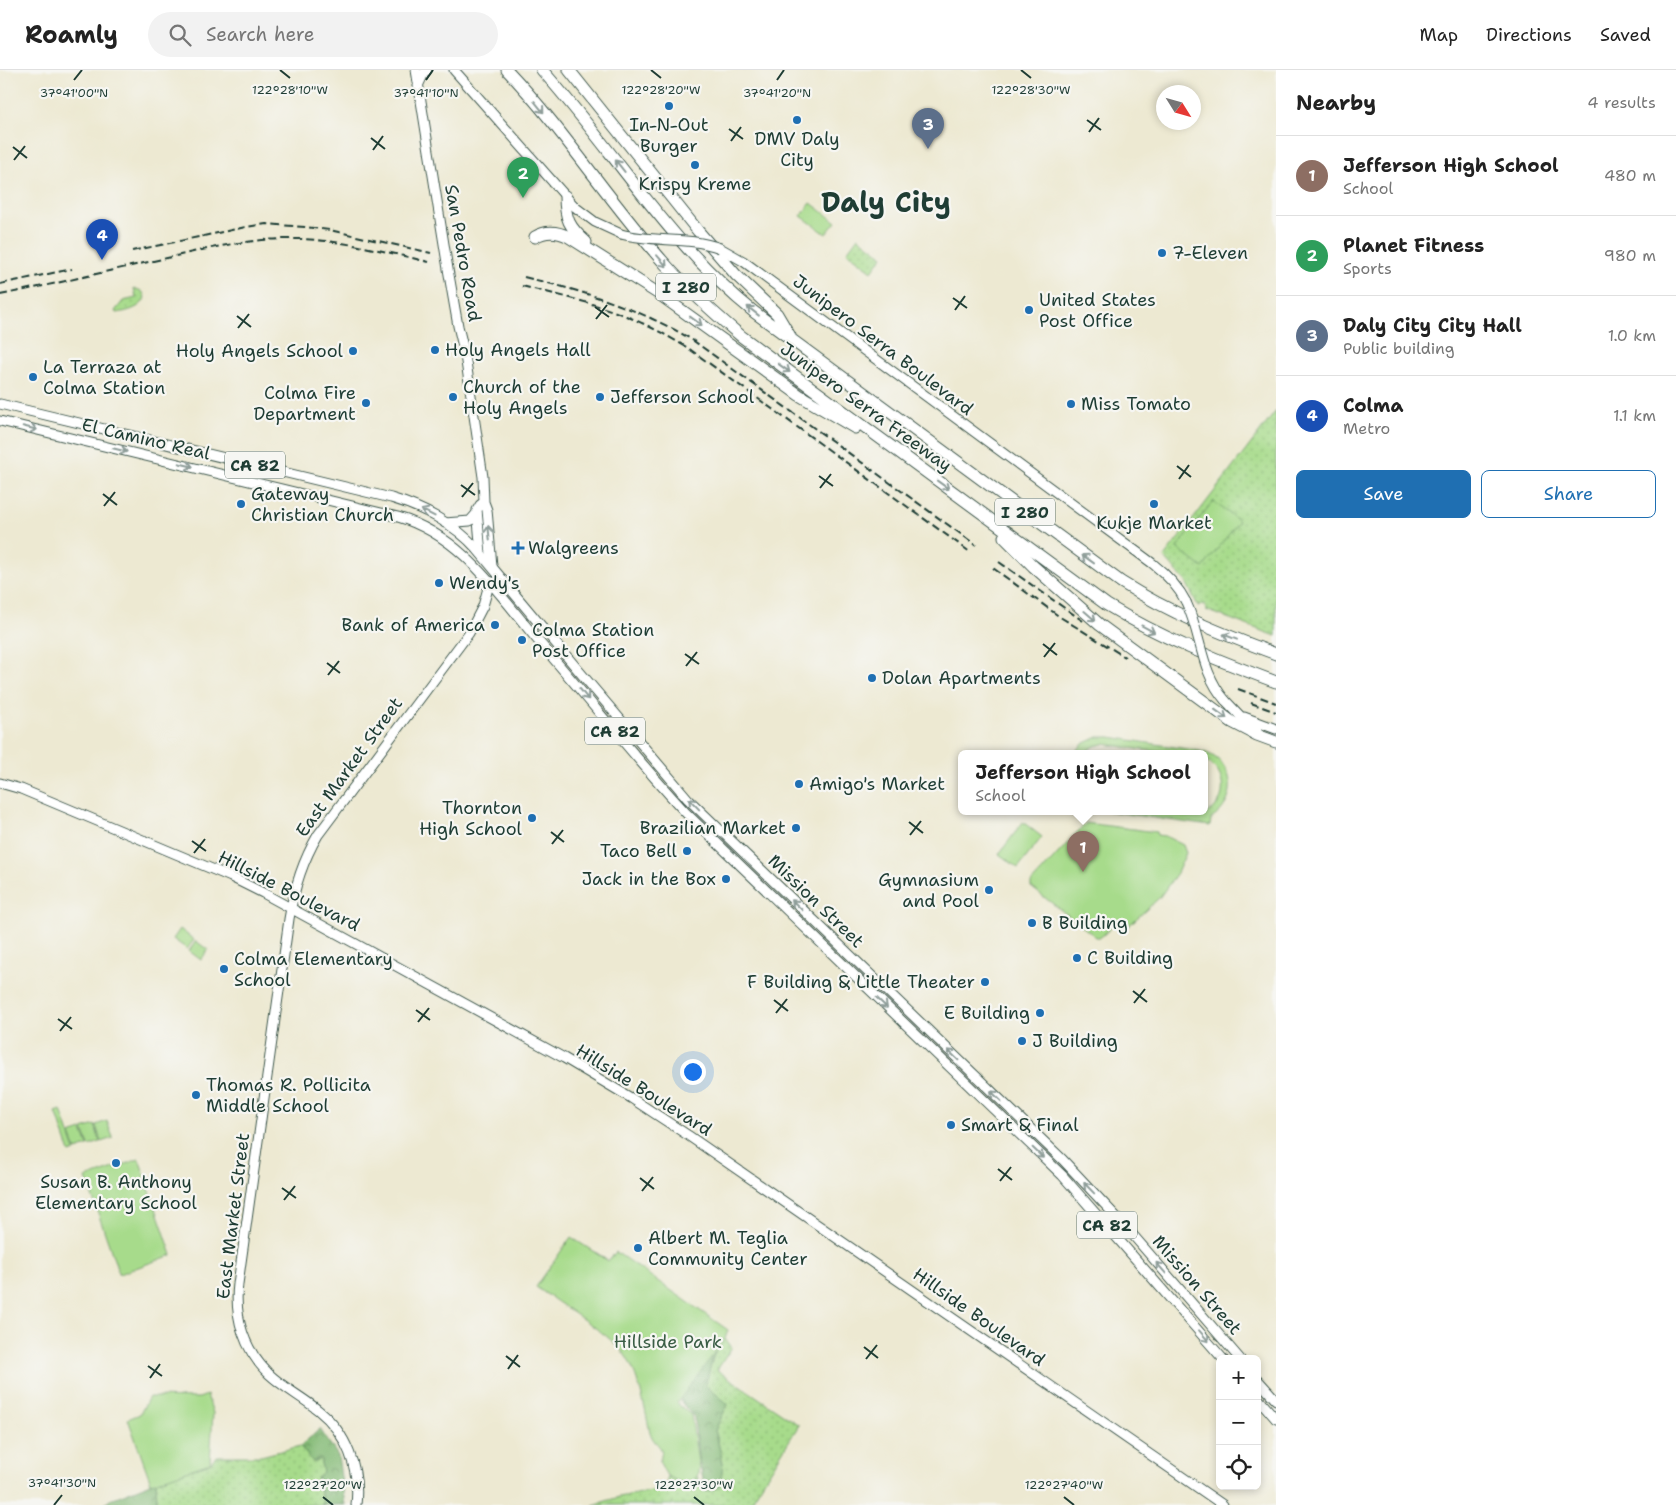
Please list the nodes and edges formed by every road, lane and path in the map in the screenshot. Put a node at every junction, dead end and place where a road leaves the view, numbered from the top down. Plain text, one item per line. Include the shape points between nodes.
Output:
1 (416, 70) edge
2 (427, 70) edge
3 (454, 70) edge
4 (506, 70) edge
5 (542, 70) edge
6 (568, 70) edge
7 (577, 70) edge
8 (418, 86) junction
9 (644, 163) junction
10 (565, 196) junction
11 (535, 237) dead end
12 (633, 276) junction
13 (792, 340) junction
14 (0, 404) edge
15 (0, 421) edge
16 (908, 459) junction
17 (360, 490) joint
18 (484, 502) junction
19 (978, 511) junction
20 (477, 513) junction
21 (445, 523) junction
22 (481, 553) junction
23 (492, 566) junction
24 (490, 582) junction
25 (1276, 654) edge
26 (1276, 682) edge
27 (1240, 715) junction
28 (1276, 729) edge
29 (1276, 740) edge
30 (0, 783) edge
31 (291, 908) junction
32 (1220, 1355) edge
33 (1237, 1355) edge
34 (1261, 1383) edge
35 (1259, 1400) edge
36 (1276, 1400) edge
37 (1276, 1419) edge
38 (356, 1505) edge
39 (1223, 1505) edge

1 - 8 main road, San Pedro Road
2 - 8 main road
3 - 10 main road, Junipero Serra Boulevard
4 -> 16 highway, Junipero Serra Freeway / I 280 via 658,256 702,302 746,340
13 -> 5 highway, Junipero Serra Freeway / I 280 via 733,295 691,253
6 - 9 highway
7 - 9 highway
8 - 18 main road, San Pedro Road via 474,411
9 - 13 highway via 726,264 777,314
10 - 12 highway via 565,213 574,230
10 - 27 main road, Junipero Serra Boulevard, bridge via 595,222 621,234 693,241 720,248 743,261 1152,563 1182,593 1207,672 1216,690
11 - 12 highway via 550,232 564,235
12 -> 16 highway via 800,394
25 -> 13 highway, Junipero Serra Freeway / I 280 via 1194,622 1122,582
14 - 17 main road, El Camino Real / CA 82
15 -> 24 main road, El Camino Real / CA 82 via 411,521 451,544
16 -> 19 highway, Junipero Serra Freeway / I 280
21 -> 17 main road, Mission Street / CA 82 via 403,502
18 - 20 main road
23 -> 18 main road, San Pedro Road via 488,510
19 -> 26 highway, Junipero Serra Freeway / I 280 via 1096,598 1129,618 1193,650
19 -> 29 highway via 1033,566 1100,625 1232,722 1256,735
20 - 21 main road via 470,521
20 - 22 main road
21 - 22 main road, Mission Street / CA 82 via 470,540
22 - 23 main road, Mission Street / CA 82
22 - 24 main road
23 - 24 main road, San Pedro Road
33 -> 23 main road, Mission Street / CA 82 via 1126,1227 1063,1160 688,799
24 - 31 main road, East Market Street via 484,606 469,632 318,834 302,865
24 -> 32 main road, Mission Street / CA 82 via 681,808 1062,1175
27 - 28 main road, Junipero Serra Boulevard
27 - 29 main road, Junipero Serra Boulevard via 1256,730
30 - 31 main road, Hillside Boulevard via 231,877
31 - 38 main road, East Market Street via 237,1292 238,1312 244,1337 265,1370 324,1415 341,1435 354,1466
31 - 39 main road, Hillside Boulevard via 631,1098
34 - 36 main road
35 - 37 main road

